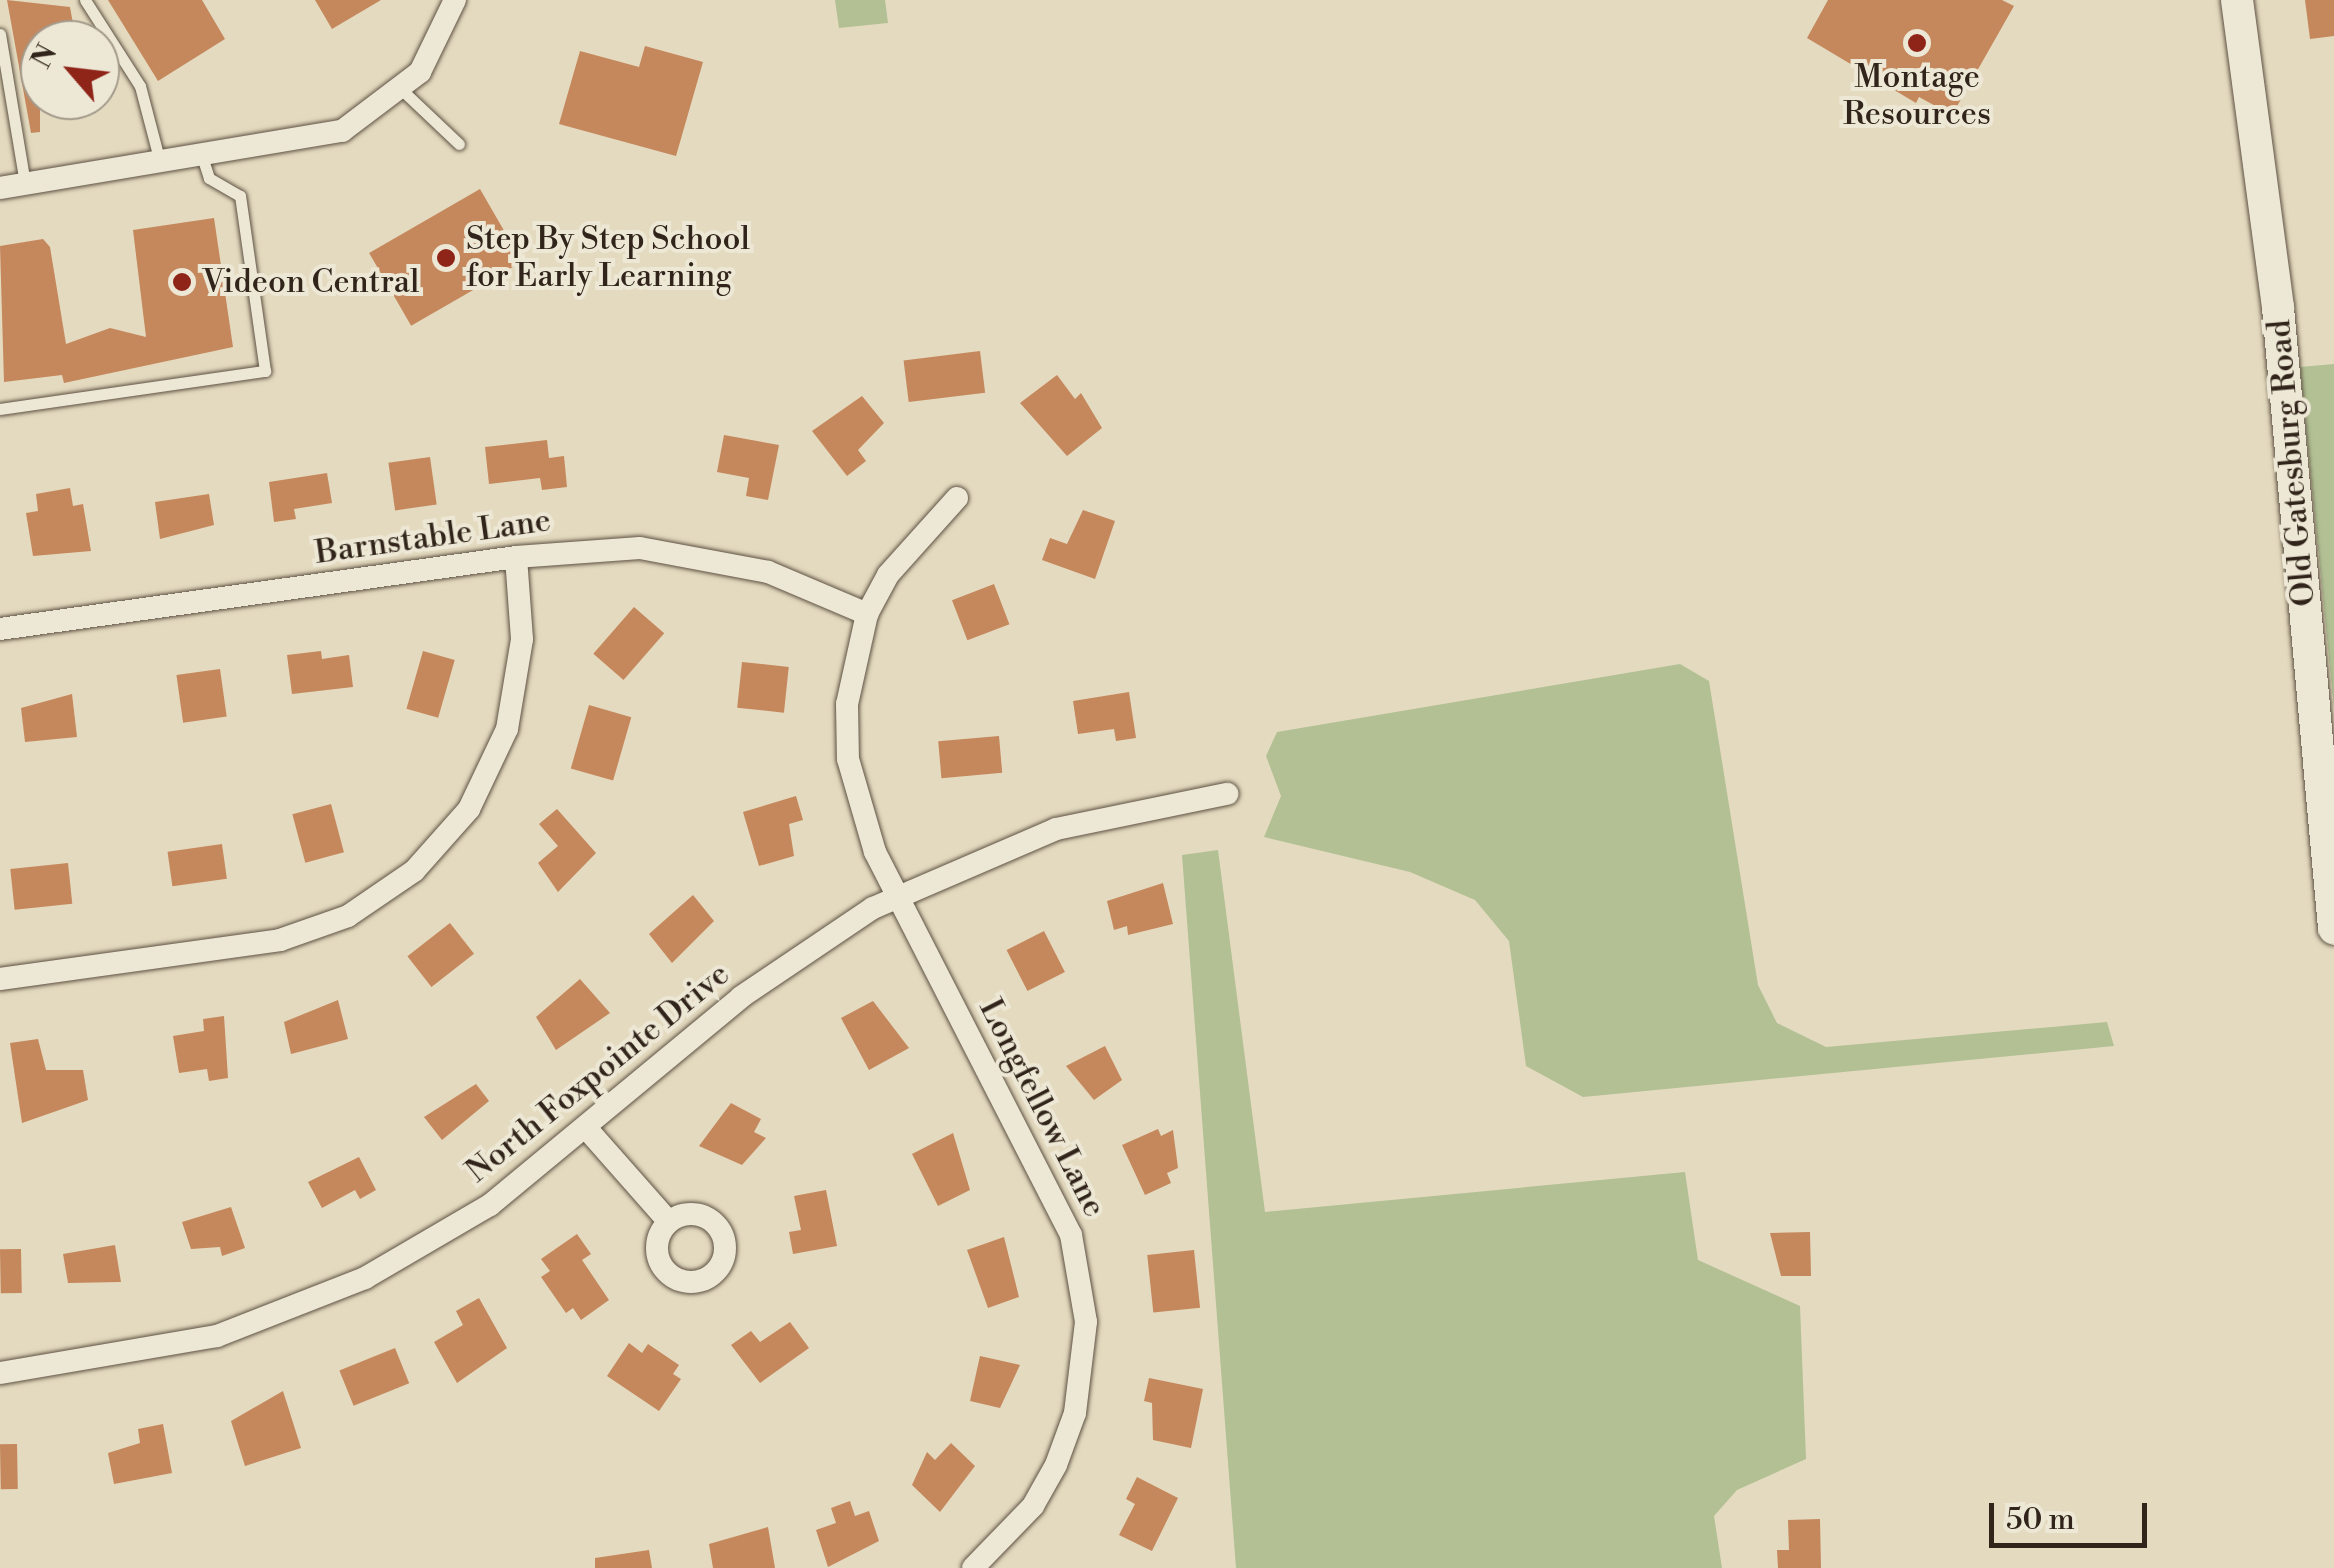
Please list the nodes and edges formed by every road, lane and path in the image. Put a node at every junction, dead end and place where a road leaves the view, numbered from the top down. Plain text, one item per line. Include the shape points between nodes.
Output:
1 (85, 0) edge
2 (454, 0) edge
3 (2237, 0) edge
4 (0, 34) edge
5 (402, 91) junction
6 (459, 144) dead end
7 (202, 157) junction
8 (160, 163) junction
9 (26, 184) junction
10 (0, 188) edge
11 (0, 409) edge
12 (957, 498) dead end
13 (516, 557) junction
14 (867, 614) junction
15 (0, 630) edge
16 (1227, 794) dead end
17 (896, 895) junction
18 (2334, 928) edge
19 (0, 980) edge
20 (587, 1129) junction
21 (669, 1222) dead end
22 (0, 1373) edge
23 (973, 1568) edge

1 - 8 lane via 140,86
2 - 5 street via 435,51
3 - 18 street, Old Gatesburg Road via 2278,308
4 - 9 lane
5 - 6 lane
5 - 7 street via 320,139
7 - 8 street
7 - 11 lane via 209,178 240,196 266,371
8 - 9 street
9 - 10 street
12 - 14 street, Longfellow Lane via 888,575
13 - 14 street, Barnstable Lane via 640,548 702,556 768,572
13 - 15 street, Barnstable Lane
13 - 19 street via 522,639 508,729 470,809 414,872 348,916 280,940
14 - 17 street, Longfellow Lane via 847,704 848,759 860,813
16 - 17 street, North Foxpointe Drive via 1056,830
17 - 20 street, North Foxpointe Drive via 787,962
17 - 23 street, Longfellow Lane via 1045,1179 1082,1284 1085,1363 1056,1465 1032,1506
20 - 21 street
20 - 22 street, North Foxpointe Drive via 450,1230 305,1305 169,1347

